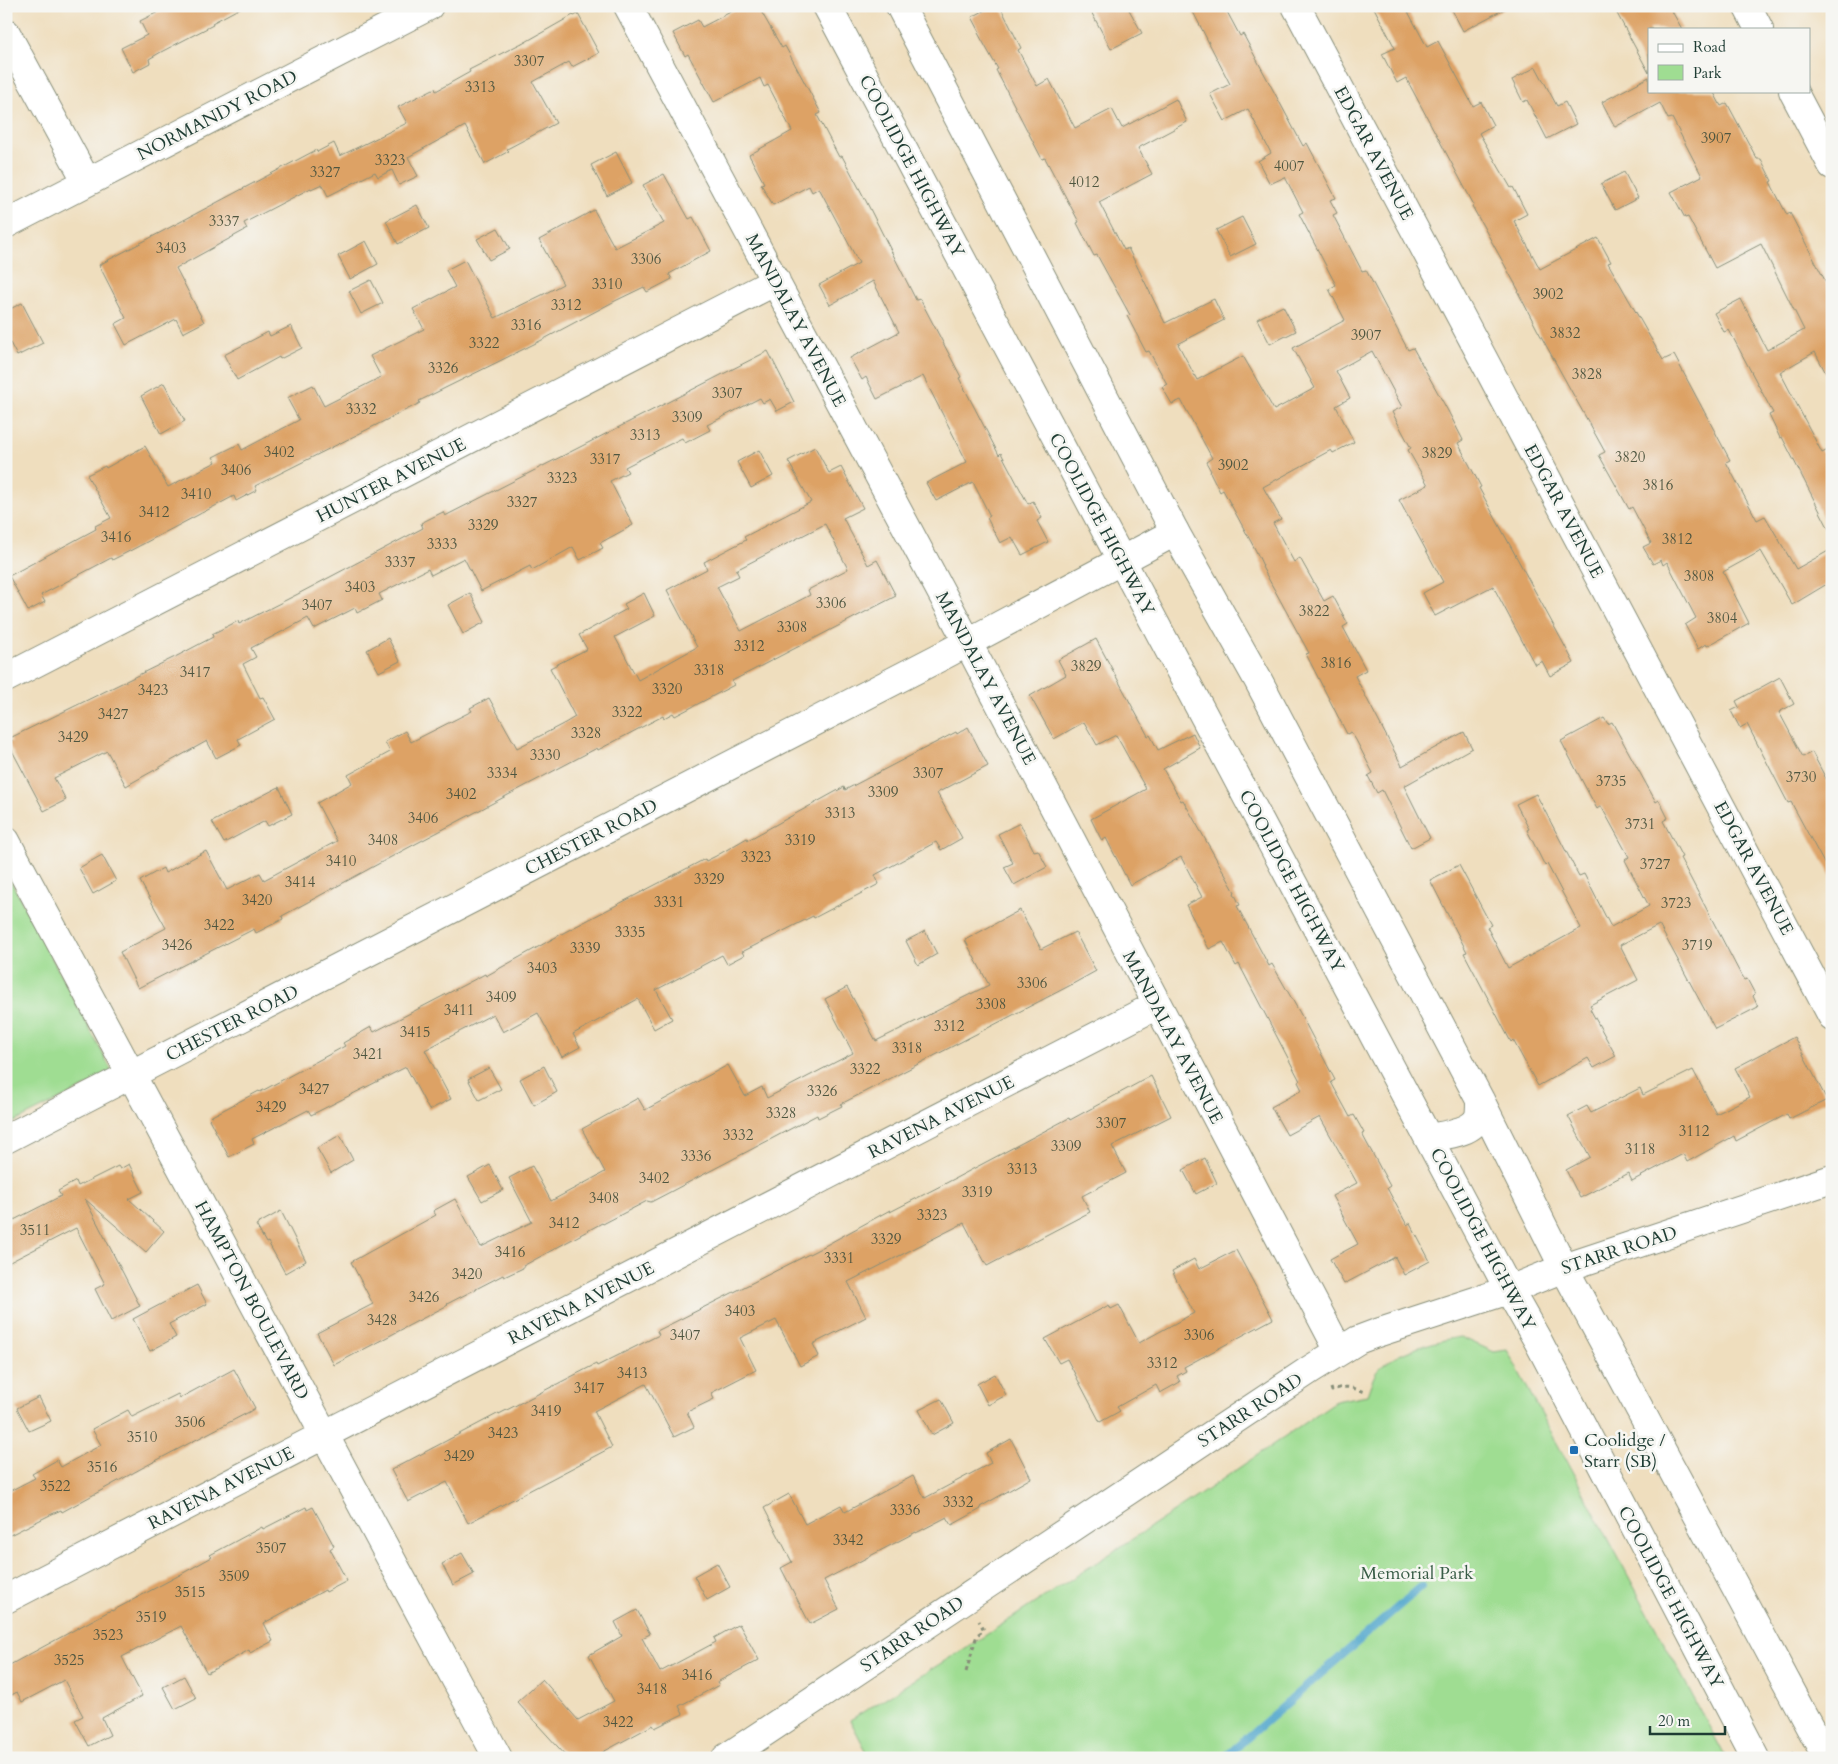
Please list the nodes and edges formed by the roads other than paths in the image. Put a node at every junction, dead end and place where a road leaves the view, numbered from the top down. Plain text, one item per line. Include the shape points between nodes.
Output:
1 (628, 6) edge
2 (827, 6) edge
3 (900, 6) edge
4 (1296, 6) edge
5 (1747, 6) edge
6 (424, 7) edge
7 (1758, 28) edge
8 (6, 33) edge
9 (1794, 92) edge
10 (1832, 165) edge
11 (87, 182) junction
12 (6, 224) edge
13 (776, 281) junction
14 (1175, 532) junction
15 (1122, 560) junction
16 (967, 642) junction
17 (6, 678) edge
18 (6, 841) edge
19 (1156, 1006) junction
20 (1832, 1016) edge
21 (132, 1074) junction
22 (1480, 1100) junction
23 (1429, 1138) junction
24 (6, 1139) edge
25 (1832, 1179) edge
26 (1564, 1268) junction
27 (1509, 1290) junction
28 (1339, 1351) junction
29 (324, 1435) junction
30 (6, 1599) edge
31 (498, 1758) edge
32 (726, 1758) edge
33 (1756, 1758) edge
34 (1827, 1758) edge

1 - 13 street, MANDALAY AVENUE
2 - 15 street, COOLIDGE HIGHWAY
3 - 14 street
4 - 20 street, EDGAR AVENUE
5 - 7 street
6 - 11 street, NORMANDY ROAD
8 - 11 street
9 - 10 street
11 - 12 street, NORMANDY ROAD
13 - 16 street, MANDALAY AVENUE
13 - 17 street, HUNTER AVENUE
14 - 15 street, CHESTER ROAD
14 - 22 street via 1258,680
15 - 16 street, CHESTER ROAD
15 - 23 street, COOLIDGE HIGHWAY
16 - 19 street, MANDALAY AVENUE
16 - 21 street, CHESTER ROAD
18 - 21 street, HAMPTON BOULEVARD
19 - 28 street, MANDALAY AVENUE
19 - 29 street, RAVENA AVENUE
21 - 24 street, CHESTER ROAD
21 - 29 street, HAMPTON BOULEVARD
22 - 23 street via 1479,1116 1470,1126
22 - 26 street
23 - 27 street, COOLIDGE HIGHWAY
25 - 26 street, STARR ROAD
26 - 27 street, STARR ROAD
26 - 34 street
27 - 28 street, STARR ROAD via 1374,1334
27 - 33 street, COOLIDGE HIGHWAY
28 - 32 street, STARR ROAD
29 - 30 street, RAVENA AVENUE
29 - 31 street, HAMPTON BOULEVARD

